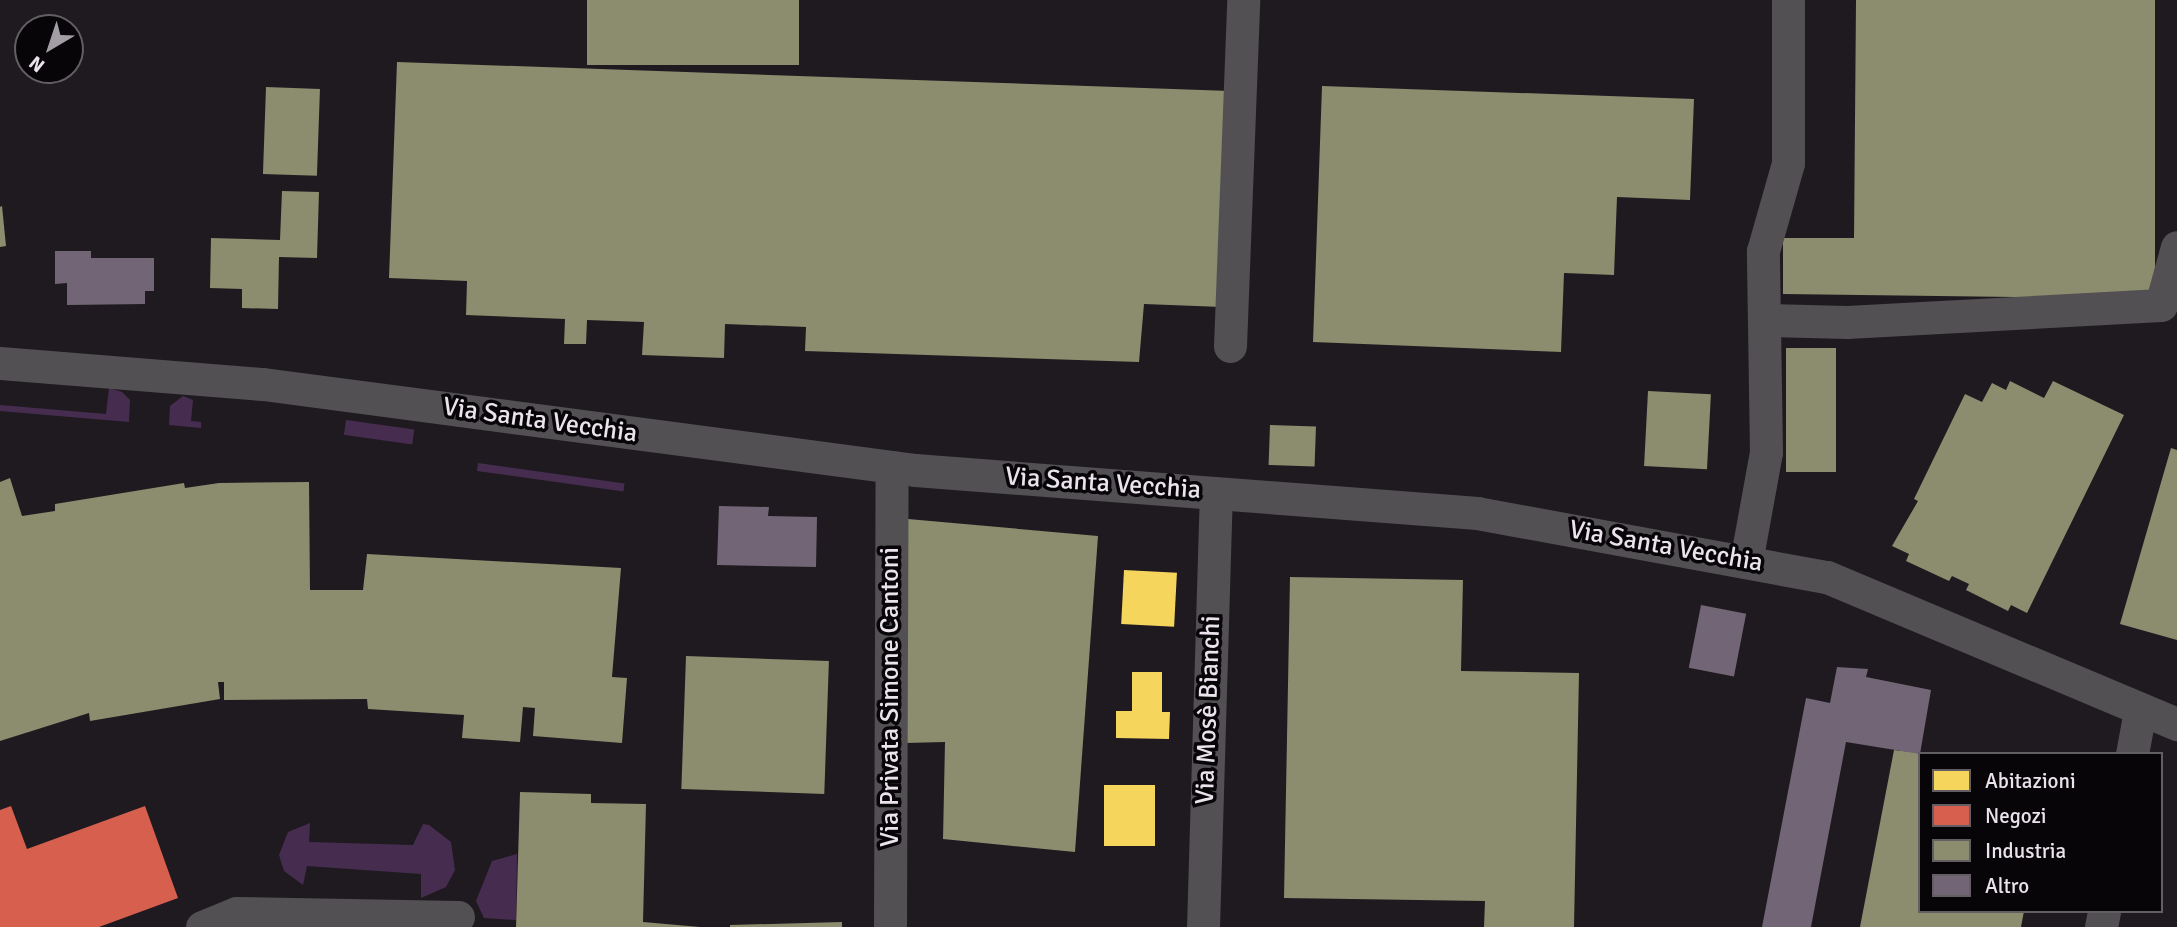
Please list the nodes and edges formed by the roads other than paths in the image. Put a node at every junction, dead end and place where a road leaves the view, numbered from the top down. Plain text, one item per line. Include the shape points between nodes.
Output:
1 (1243, 0) edge
2 (1788, 0) edge
3 (2177, 247) edge
4 (1764, 320) junction
5 (1230, 346) dead end
6 (0, 363) edge
7 (892, 467) junction
8 (1216, 493) junction
9 (1746, 562) junction
10 (2140, 711) junction
11 (2177, 724) edge
12 (2132, 752) edge
13 (458, 918) dead end
14 (202, 927) edge
15 (890, 927) edge
16 (1203, 927) edge

1 - 5 street
2 - 4 street via 1788,163 1763,251
3 - 4 street via 2161,305 1847,323
4 - 9 street via 1766,452
6 - 7 street, Via Santa Vecchia via 263,384
7 - 8 street, Via Santa Vecchia
7 - 15 street, Via Privata Simone Cantoni
8 - 9 street, Via Santa Vecchia via 1477,513
8 - 16 street, Via Mosè Bianchi
9 - 10 street, Via Santa Vecchia via 1827,577
10 - 11 street, Via Santa Vecchia
10 - 12 street
13 - 14 street via 236,913

